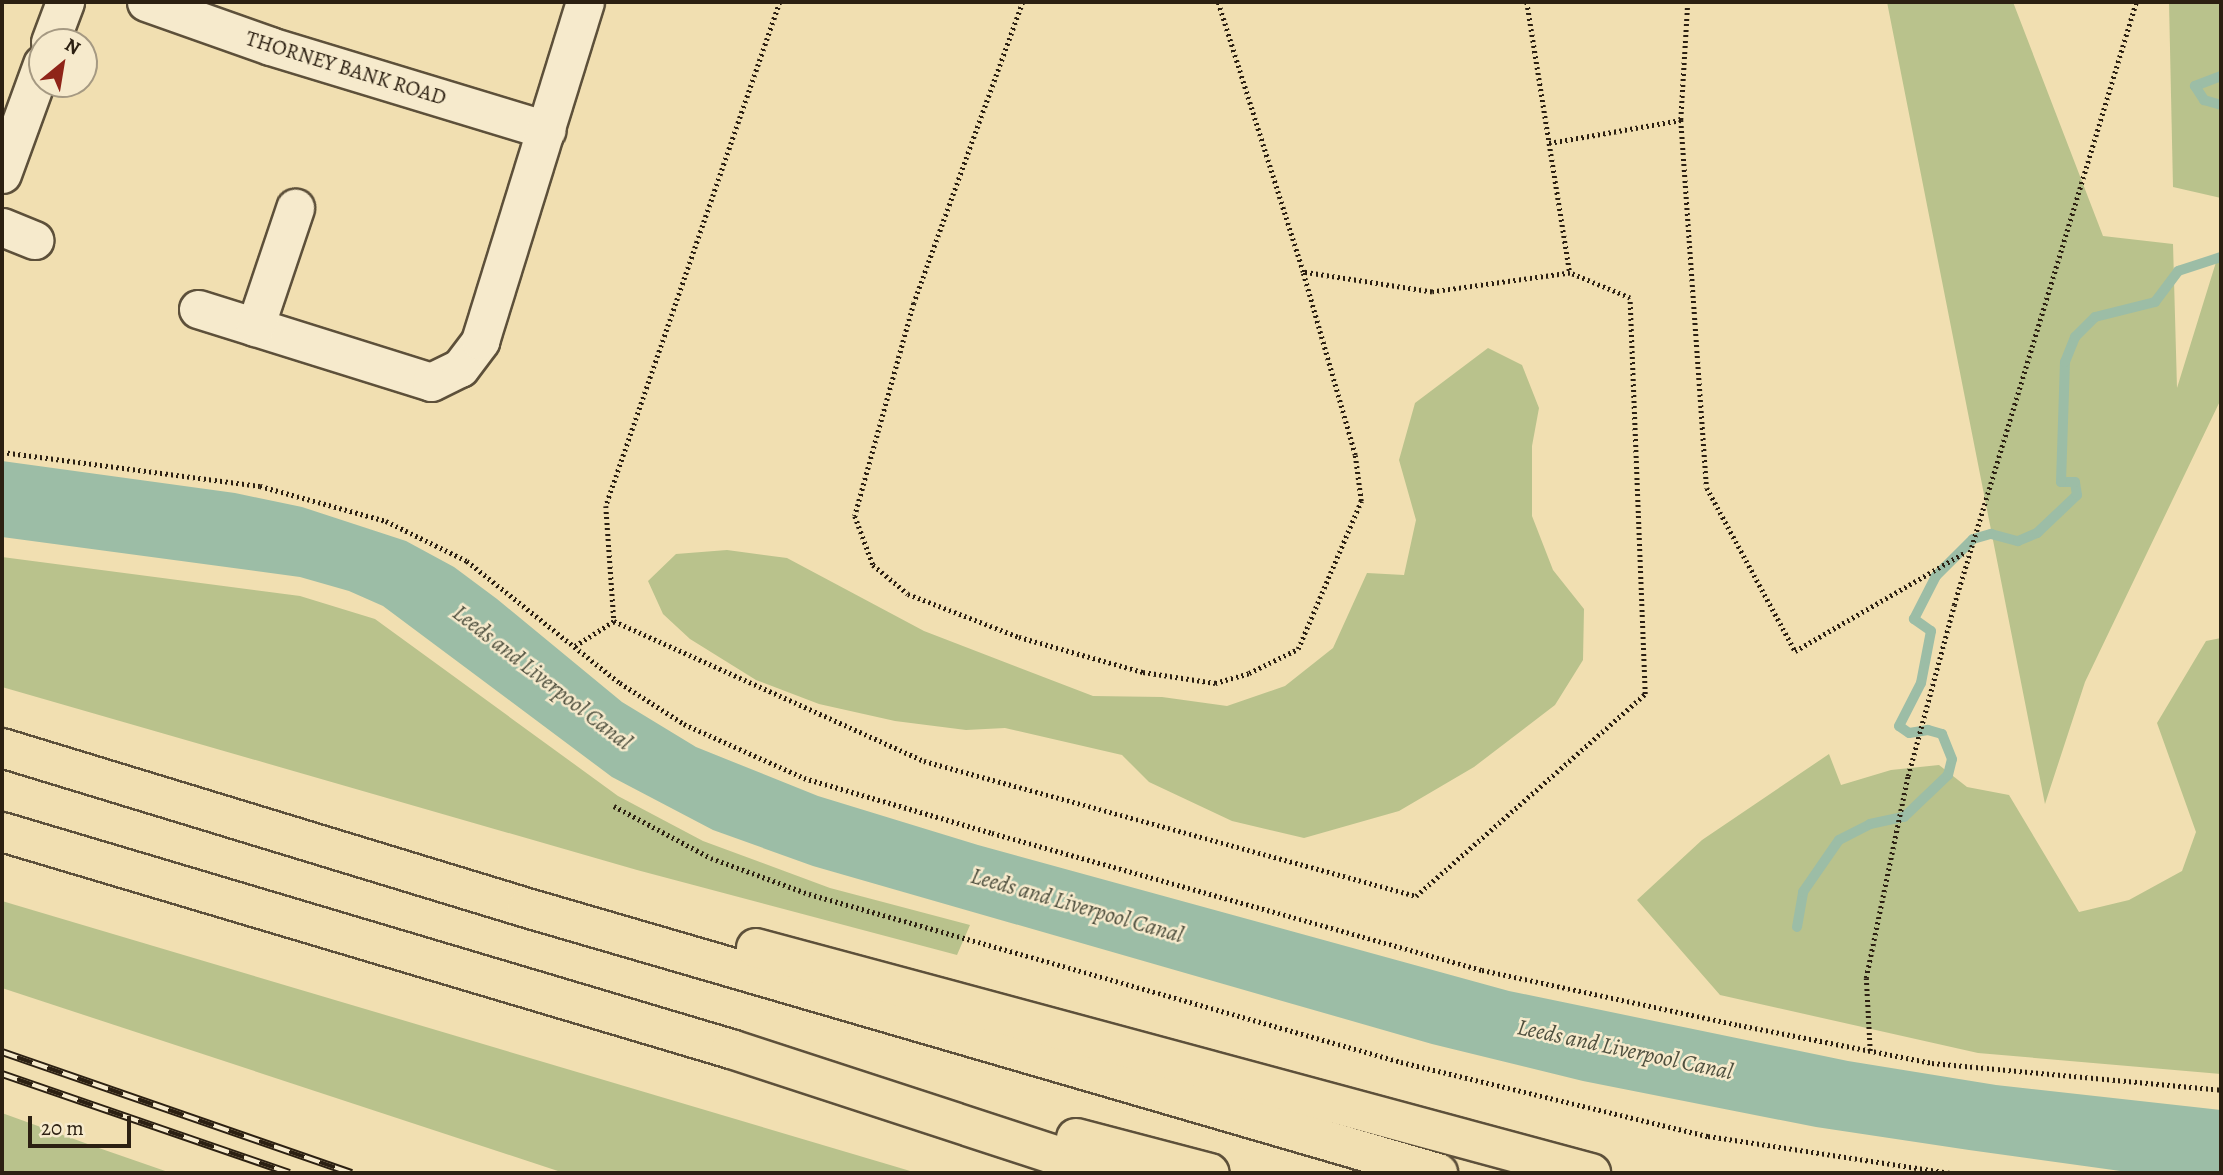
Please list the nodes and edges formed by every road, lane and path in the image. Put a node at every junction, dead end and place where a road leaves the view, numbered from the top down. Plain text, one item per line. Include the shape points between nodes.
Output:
1 (65, 2) edge
2 (585, 2) edge
3 (780, 2) edge
4 (1023, 2) edge
5 (1218, 2) edge
6 (1527, 2) edge
7 (1688, 2) edge
8 (2136, 2) edge
9 (166, 5) edge
10 (55, 28) edge
11 (30, 98) edge
12 (1681, 120) junction
13 (547, 131) junction
14 (1549, 143) junction
15 (2, 174) edge
16 (295, 208) dead end
17 (1303, 272) junction
18 (1570, 273) junction
19 (198, 309) dead end
20 (255, 327) junction
21 (2, 452) edge
22 (1964, 553) dead end
23 (614, 621) junction
24 (575, 646) junction
25 (2, 748) edge
26 (614, 806) dead end
27 (2, 832) edge
28 (527, 908) junction
29 (731, 1049) junction
30 (1870, 1051) junction
31 (2221, 1090) edge
32 (1110, 1173) edge
33 (1210, 1173) edge
34 (1437, 1173) edge
35 (1591, 1173) edge
36 (1950, 1173) edge

1 - 10 street
2 - 13 street
3 - 23 path via 606,506
4 - 17 path via 914,303 855,516 873,565 908,594 933,604 1019,637 1143,672 1214,683 1249,673 1298,649 1361,501 1355,455
5 - 17 path
6 - 14 path
7 - 12 path
8 - 30 path via 1954,605 1908,776 1866,978
9 - 13 street, THORNEY BANK ROAD via 270,46
11 - 15 street
12 - 14 path
12 - 22 path via 1707,488 1795,652
13 - 20 street via 480,341 460,368 431,382
14 - 18 path
16 - 20 street
17 - 18 path via 1432,292
18 - 23 path via 1630,298 1645,694 1416,895 924,761
19 - 20 street
21 - 24 path via 260,486 386,521 467,561
23 - 24 path
24 - 30 path via 620,683 684,724 804,778 1482,970
25 - 28 highway
26 - 36 path via 711,859 809,894 1388,1058 1708,1136
27 - 29 highway
28 - 34 highway
28 - 35 highway via 722,939
29 - 32 highway
29 - 33 highway
30 - 31 path via 1931,1063

